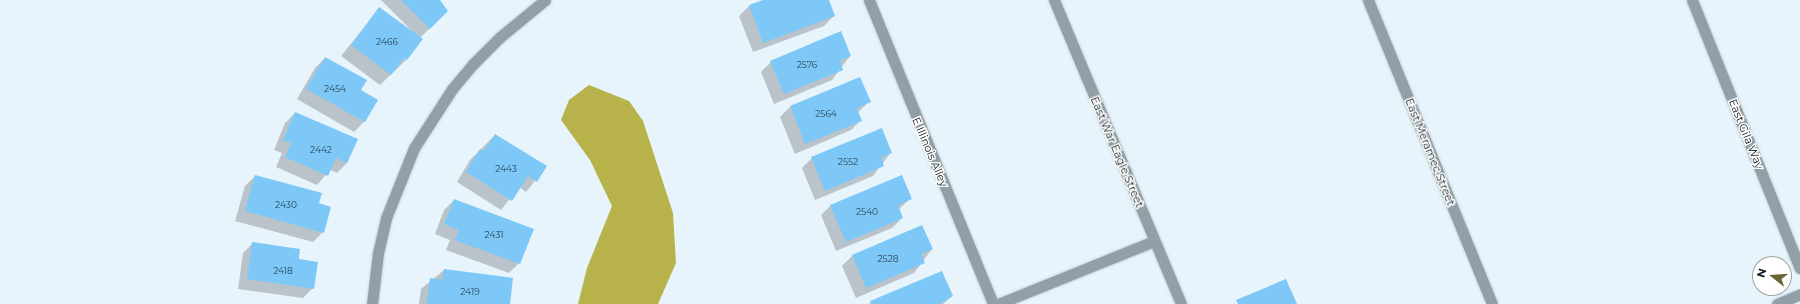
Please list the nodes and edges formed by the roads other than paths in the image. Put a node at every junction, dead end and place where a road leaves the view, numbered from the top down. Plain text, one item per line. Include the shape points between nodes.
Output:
1 (545, 0) edge
2 (869, 0) edge
3 (1054, 0) edge
4 (1368, 0) edge
5 (1692, 0) edge
6 (1154, 241) junction
7 (1800, 268) edge
8 (1800, 294) edge
9 (372, 304) edge
10 (993, 304) edge
11 (998, 304) edge
12 (1181, 304) edge
13 (1492, 304) edge
14 (1777, 304) edge

1 - 9 street via 500,37 473,64 452,89 414,148 386,218 378,253
2 - 10 street, E Illinois Alley
3 - 6 street, East War Eagle Street
4 - 13 street, East Meramec Street
5 - 7 street, East Gila Way
6 - 11 street
6 - 12 street, East War Eagle Street
8 - 14 street

